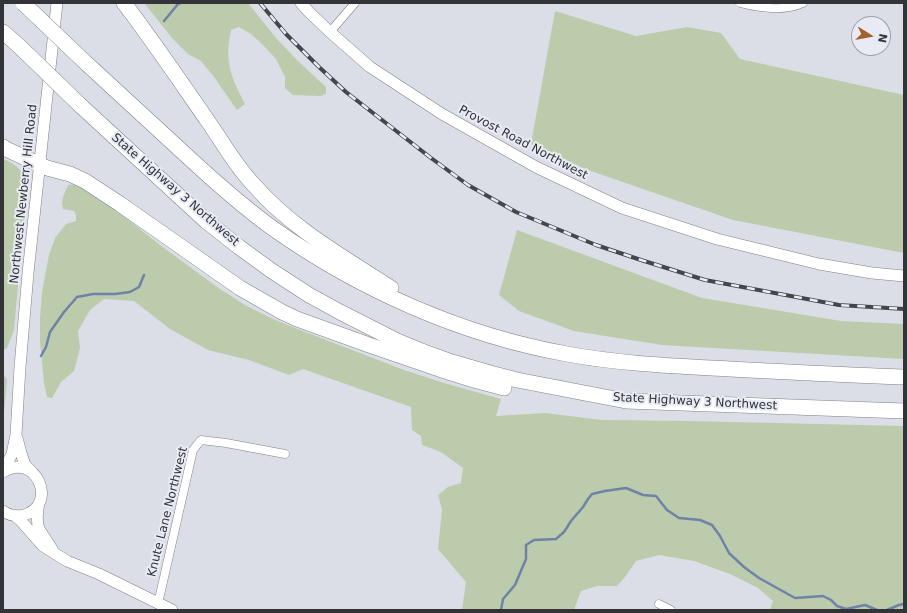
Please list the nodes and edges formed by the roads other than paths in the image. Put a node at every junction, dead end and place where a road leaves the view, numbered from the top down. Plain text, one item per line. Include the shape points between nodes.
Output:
1 (23, 3) edge
2 (57, 3) edge
3 (124, 3) edge
4 (301, 3) edge
5 (355, 3) edge
6 (740, 3) edge
7 (803, 3) edge
8 (3, 32) edge
9 (330, 32) junction
10 (3, 147) edge
11 (40, 165) junction
12 (904, 276) edge
13 (436, 316) junction
14 (904, 377) edge
15 (626, 402) junction
16 (904, 411) edge
17 (16, 435) junction
18 (285, 454) dead end
19 (3, 472) edge
20 (34, 474) junction
21 (39, 502) junction
22 (7, 513) edge
23 (56, 554) junction
24 (157, 603) junction
25 (659, 604) dead end
26 (172, 610) edge
27 (672, 610) edge

1 - 13 highway, bridge via 248,210 349,276
2 - 11 main road, Northwest Newberry Hill Road
3 - 13 highway via 240,169 265,198 303,231
4 - 9 main road, Provost Road Northwest
5 - 9 street
6 - 7 street via 780,8 796,7
8 - 15 highway, State Highway 3 Northwest, bridge via 206,221 272,271 309,295 397,341 452,362 490,374
9 - 12 main road, Provost Road Northwest via 370,67 442,114 536,167 622,208 717,239 819,264
10 - 11 highway
11 - 15 highway via 85,181 240,288 282,312 439,369 503,388 557,398
11 - 17 main road, Northwest Newberry Hill Road via 25,304
13 - 14 highway via 516,342 596,359 656,365
15 - 16 highway, State Highway 3 Northwest
17 - 19 main road, Northwest Newberry Hill Road via 12,454
17 - 20 main road, Northwest Newberry Hill Road via 25,465
18 - 24 street, Knute Lane Northwest via 201,440 194,450
19 - 20 main road via 20,468
20 - 21 main road, Northwest Newberry Hill Road via 41,487
21 - 22 main road via 29,513
21 - 23 main road, Northwest Newberry Hill Road via 39,529
22 - 23 main road via 21,521 42,546
23 - 24 main road via 72,564 99,574
24 - 26 main road
25 - 27 street

